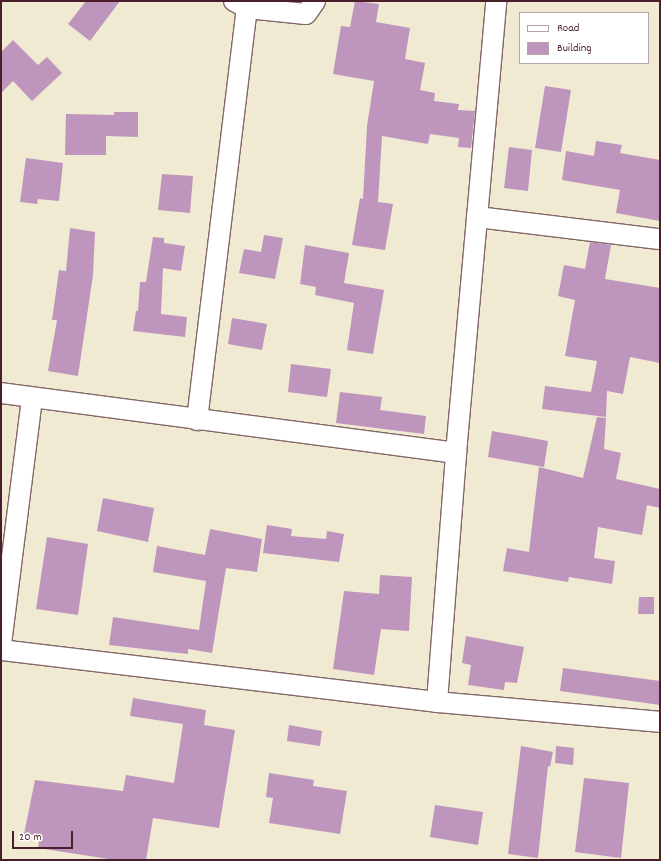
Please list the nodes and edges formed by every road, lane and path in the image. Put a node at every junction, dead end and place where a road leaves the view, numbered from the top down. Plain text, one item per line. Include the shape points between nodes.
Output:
1 (315, 1) edge
2 (496, 1) edge
3 (241, 5) edge
4 (477, 217) junction
5 (660, 239) edge
6 (1, 393) edge
7 (32, 398) junction
8 (197, 420) junction
9 (456, 452) junction
10 (1, 644) edge
11 (1, 650) edge
12 (437, 702) junction
13 (660, 722) edge

1 - 3 street via 306,14
2 - 4 street
3 - 8 street
4 - 5 street
4 - 9 street
6 - 7 street
7 - 8 street
7 - 10 street
8 - 9 street
9 - 12 street
11 - 12 street
12 - 13 street

